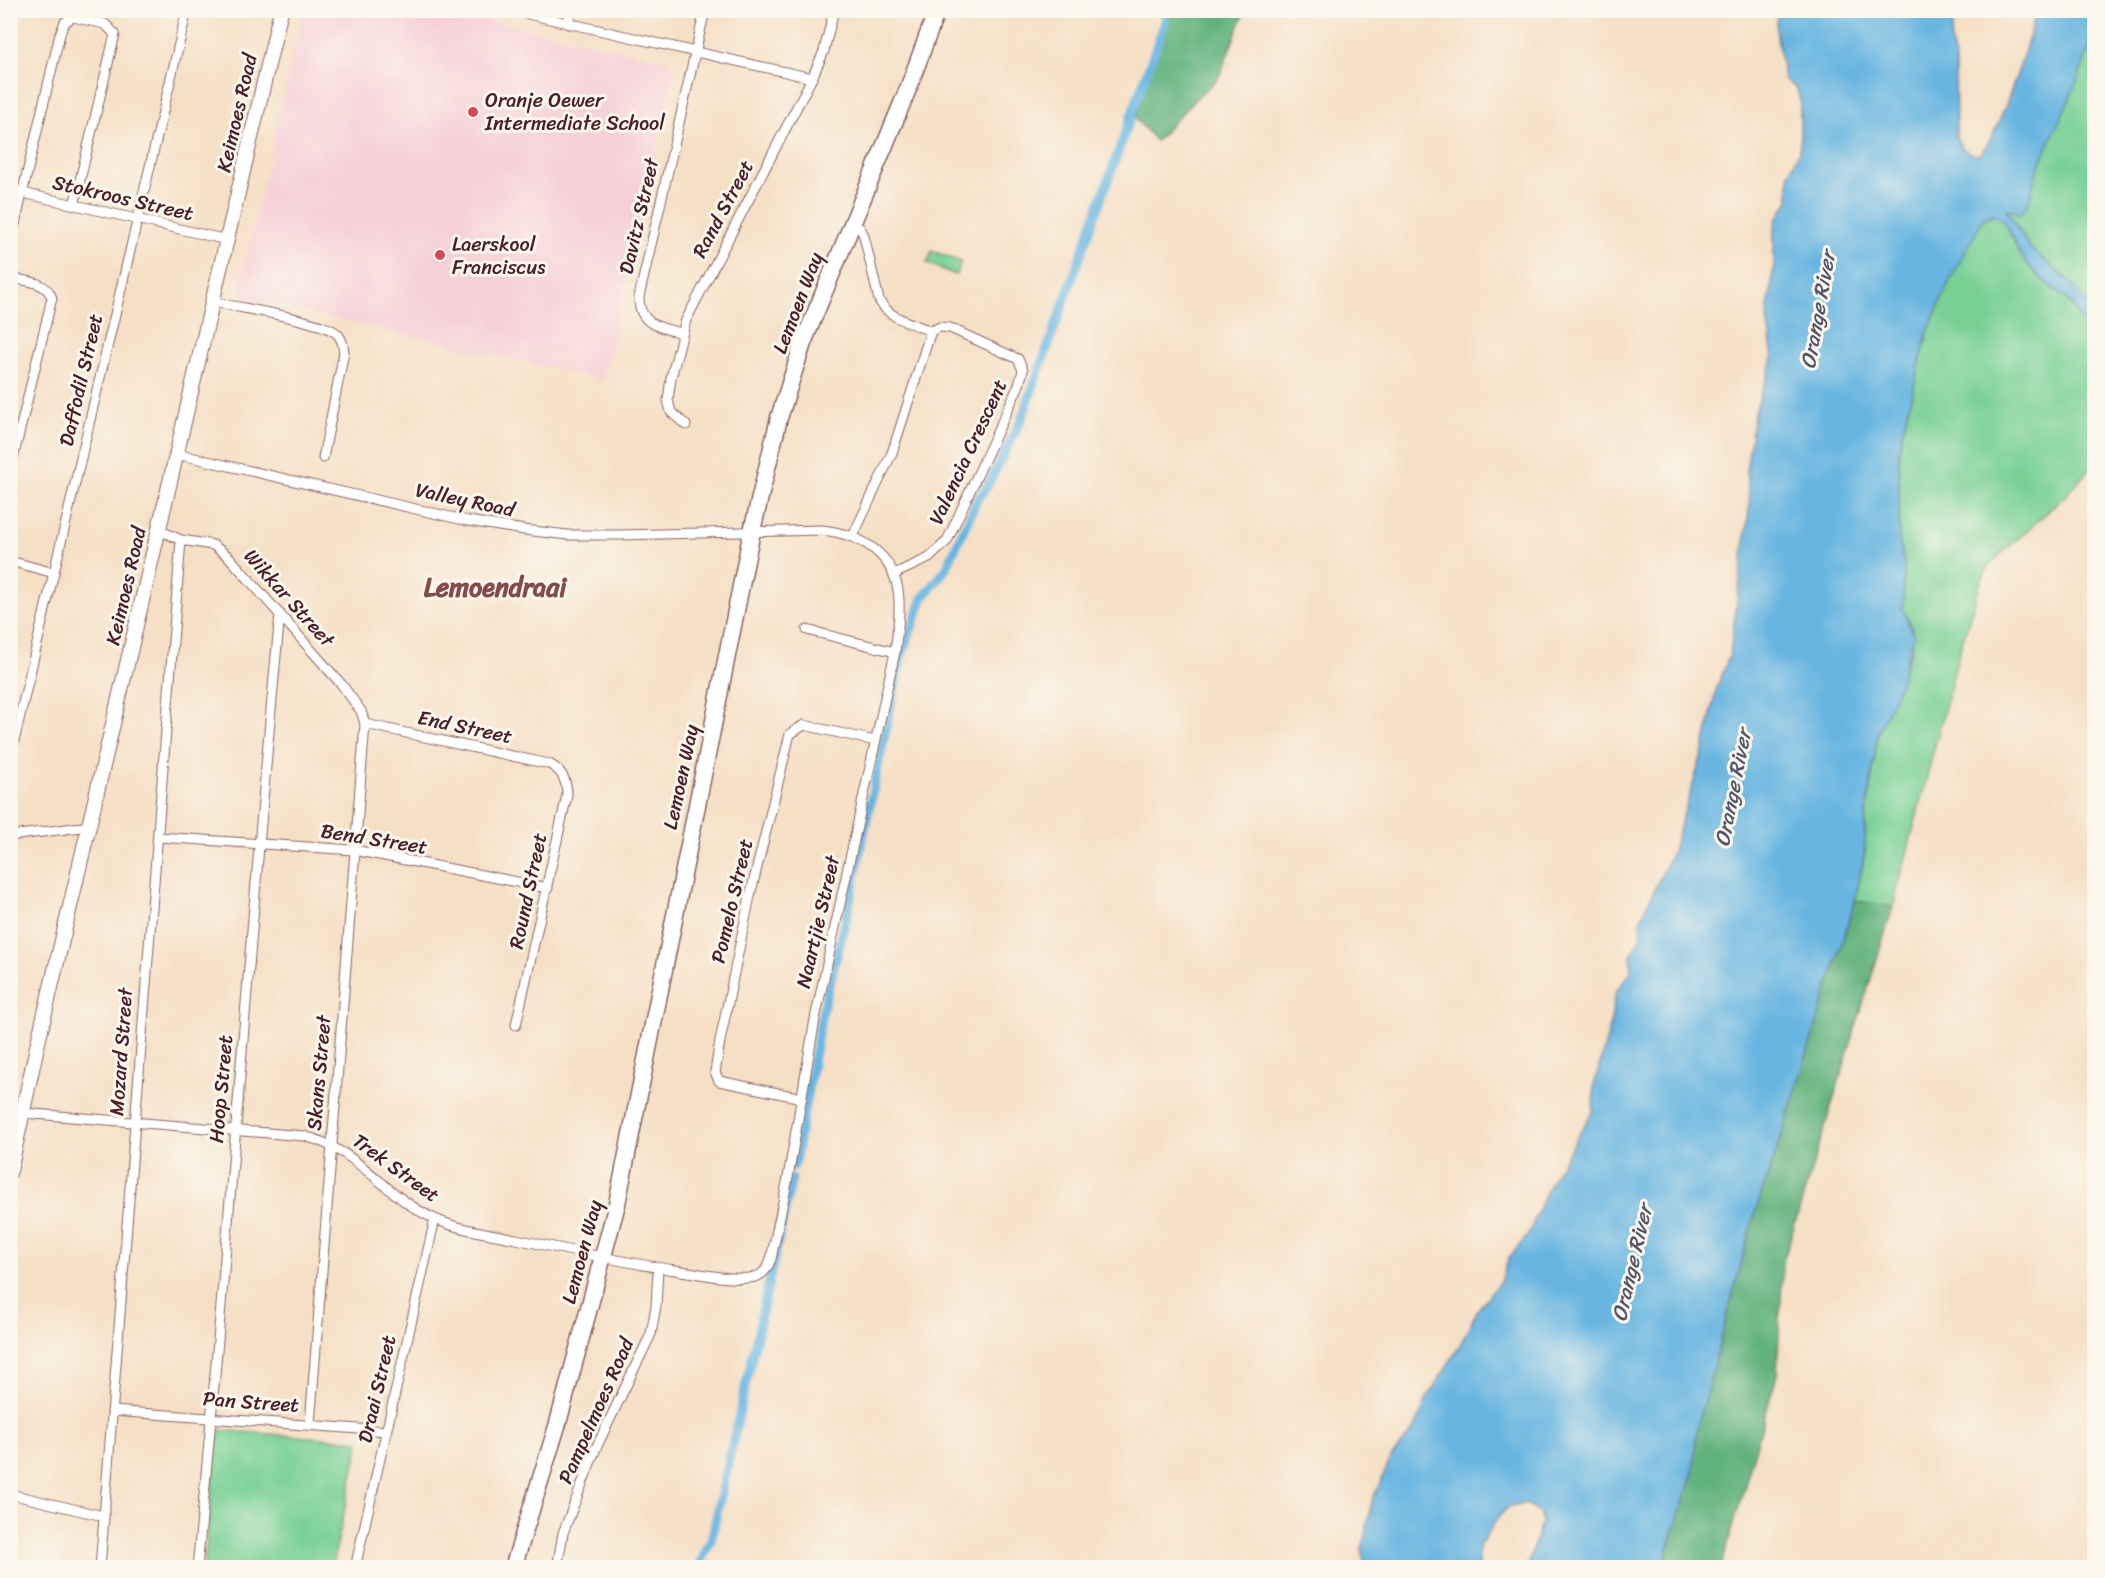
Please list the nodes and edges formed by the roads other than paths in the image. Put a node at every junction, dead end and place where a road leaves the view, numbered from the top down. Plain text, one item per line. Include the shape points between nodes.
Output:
1 (187, 10) edge
2 (281, 10) edge
3 (510, 10) edge
4 (571, 10) edge
5 (705, 10) edge
6 (834, 10) edge
7 (937, 10) edge
8 (568, 24) junction
9 (696, 51) junction
10 (813, 78) junction
11 (10, 190) edge
12 (22, 193) junction
13 (74, 205) junction
14 (137, 220) junction
15 (852, 222) junction
16 (227, 240) junction
17 (10, 245) edge
18 (10, 278) edge
19 (213, 302) junction
20 (931, 331) junction
21 (682, 333) junction
22 (686, 425) dead end
23 (13, 451) edge
24 (177, 454) junction
25 (322, 458) dead end
26 (10, 471) edge
27 (159, 530) junction
28 (752, 531) junction
29 (853, 536) junction
30 (181, 540) junction
31 (10, 561) edge
32 (54, 573) junction
33 (894, 574) junction
34 (280, 614) junction
35 (807, 630) dead end
36 (895, 652) junction
37 (365, 724) junction
38 (875, 741) junction
39 (10, 758) edge
40 (556, 768) joint
41 (90, 826) junction
42 (10, 836) edge
43 (158, 837) junction
44 (258, 844) junction
45 (354, 850) junction
46 (548, 888) junction
47 (516, 1025) dead end
48 (802, 1098) junction
49 (22, 1113) junction
50 (134, 1123) junction
51 (236, 1130) junction
52 (331, 1144) junction
53 (10, 1171) edge
54 (435, 1219) junction
55 (603, 1258) junction
56 (658, 1268) junction
57 (760, 1275) joint
58 (112, 1411) junction
59 (212, 1416) junction
60 (310, 1424) junction
61 (386, 1431) junction
62 (10, 1494) edge
63 (103, 1516) junction
64 (99, 1568) edge
65 (197, 1568) edge
66 (355, 1568) edge
67 (513, 1568) edge
68 (557, 1568) edge

1 - 14 street, Daffodil Street
2 - 16 street, Keimoes Road
3 - 8 street
4 - 8 street
5 - 9 street, Davitz Street
6 - 10 street, Rand Street
7 - 15 highway, Lemoen Way
8 - 9 street
9 - 10 street
9 - 21 street, Davitz Street via 639,297 646,320
10 - 21 street, Rand Street via 694,302
11 - 12 street, Stokroos Street
12 - 13 street, Stokroos Street
12 - 13 street via 63,26 74,17 105,24 115,34 114,44
12 - 17 street
13 - 14 street, Stokroos Street
14 - 16 street, Stokroos Street
14 - 32 street, Daffodil Street
15 - 20 street via 864,236 884,309
15 - 28 highway, Lemoen Way via 799,354 766,464
16 - 19 street, Keimoes Road
18 - 23 street via 47,288 52,298
19 - 24 street, Keimoes Road
19 - 25 street via 314,324 340,337 344,352
20 - 29 street via 892,453
20 - 33 street, Valencia Crescent via 950,328 1011,354 1023,370 1005,419 947,541 929,558
21 - 22 street, Rand Street via 668,400 671,412
23 - 26 street
24 - 27 street, Keimoes Road
24 - 28 street, Valley Road via 468,521 524,530 590,535
27 - 30 street, Wikkar Street
27 - 41 street, Keimoes Road
28 - 29 street via 821,530
28 - 55 highway, Lemoen Way
29 - 33 street via 872,547
30 - 34 street, Wikkar Street via 213,545 222,551
30 - 43 street, Mozard Street
31 - 32 street
32 - 39 street, Daffodil Street
33 - 36 street, Naartjie Street via 900,599
34 - 37 street, Wikkar Street via 354,700
34 - 44 street, Hoop Street
35 - 36 street
36 - 38 street, Naartjie Street
37 - 40 street, End Street
37 - 45 street, Skans Street
38 - 48 street, Naartjie Street via 815,1019
38 - 48 street, Pomelo Street via 804,725 790,734 720,1041 715,1072 719,1081
40 - 46 street, Round Street via 567,785 567,795
41 - 42 street
41 - 49 street, Keimoes Road
43 - 44 street, Bend Street
43 - 50 street, Mozard Street
44 - 45 street, Bend Street
44 - 51 street, Hoop Street
45 - 46 street, Bend Street
45 - 52 street, Skans Street
46 - 47 street, Round Street
48 - 57 street, Naartjie Street via 771,1259
49 - 50 street, Trek Street
49 - 53 street, Keimoes Road
50 - 51 street, Trek Street
50 - 58 street, Mozard Street
51 - 52 street, Trek Street via 304,1136
51 - 59 street, Hoop Street
52 - 54 street, Trek Street via 410,1206
52 - 60 street, Skans Street
54 - 55 street, Trek Street
54 - 61 street, Draai Street
55 - 56 street, Trek Street
55 - 67 highway, Lemoen Way
56 - 57 street, Trek Street via 718,1276
56 - 68 street, Pampelmoes Road via 651,1334 596,1448 563,1533
58 - 59 street, Pan Street
58 - 63 street, Mozard Street
59 - 60 street, Pan Street
59 - 65 street, Hoop Street
60 - 61 street, Pan Street
61 - 66 street, Draai Street
62 - 63 street
63 - 64 street, Mozard Street

